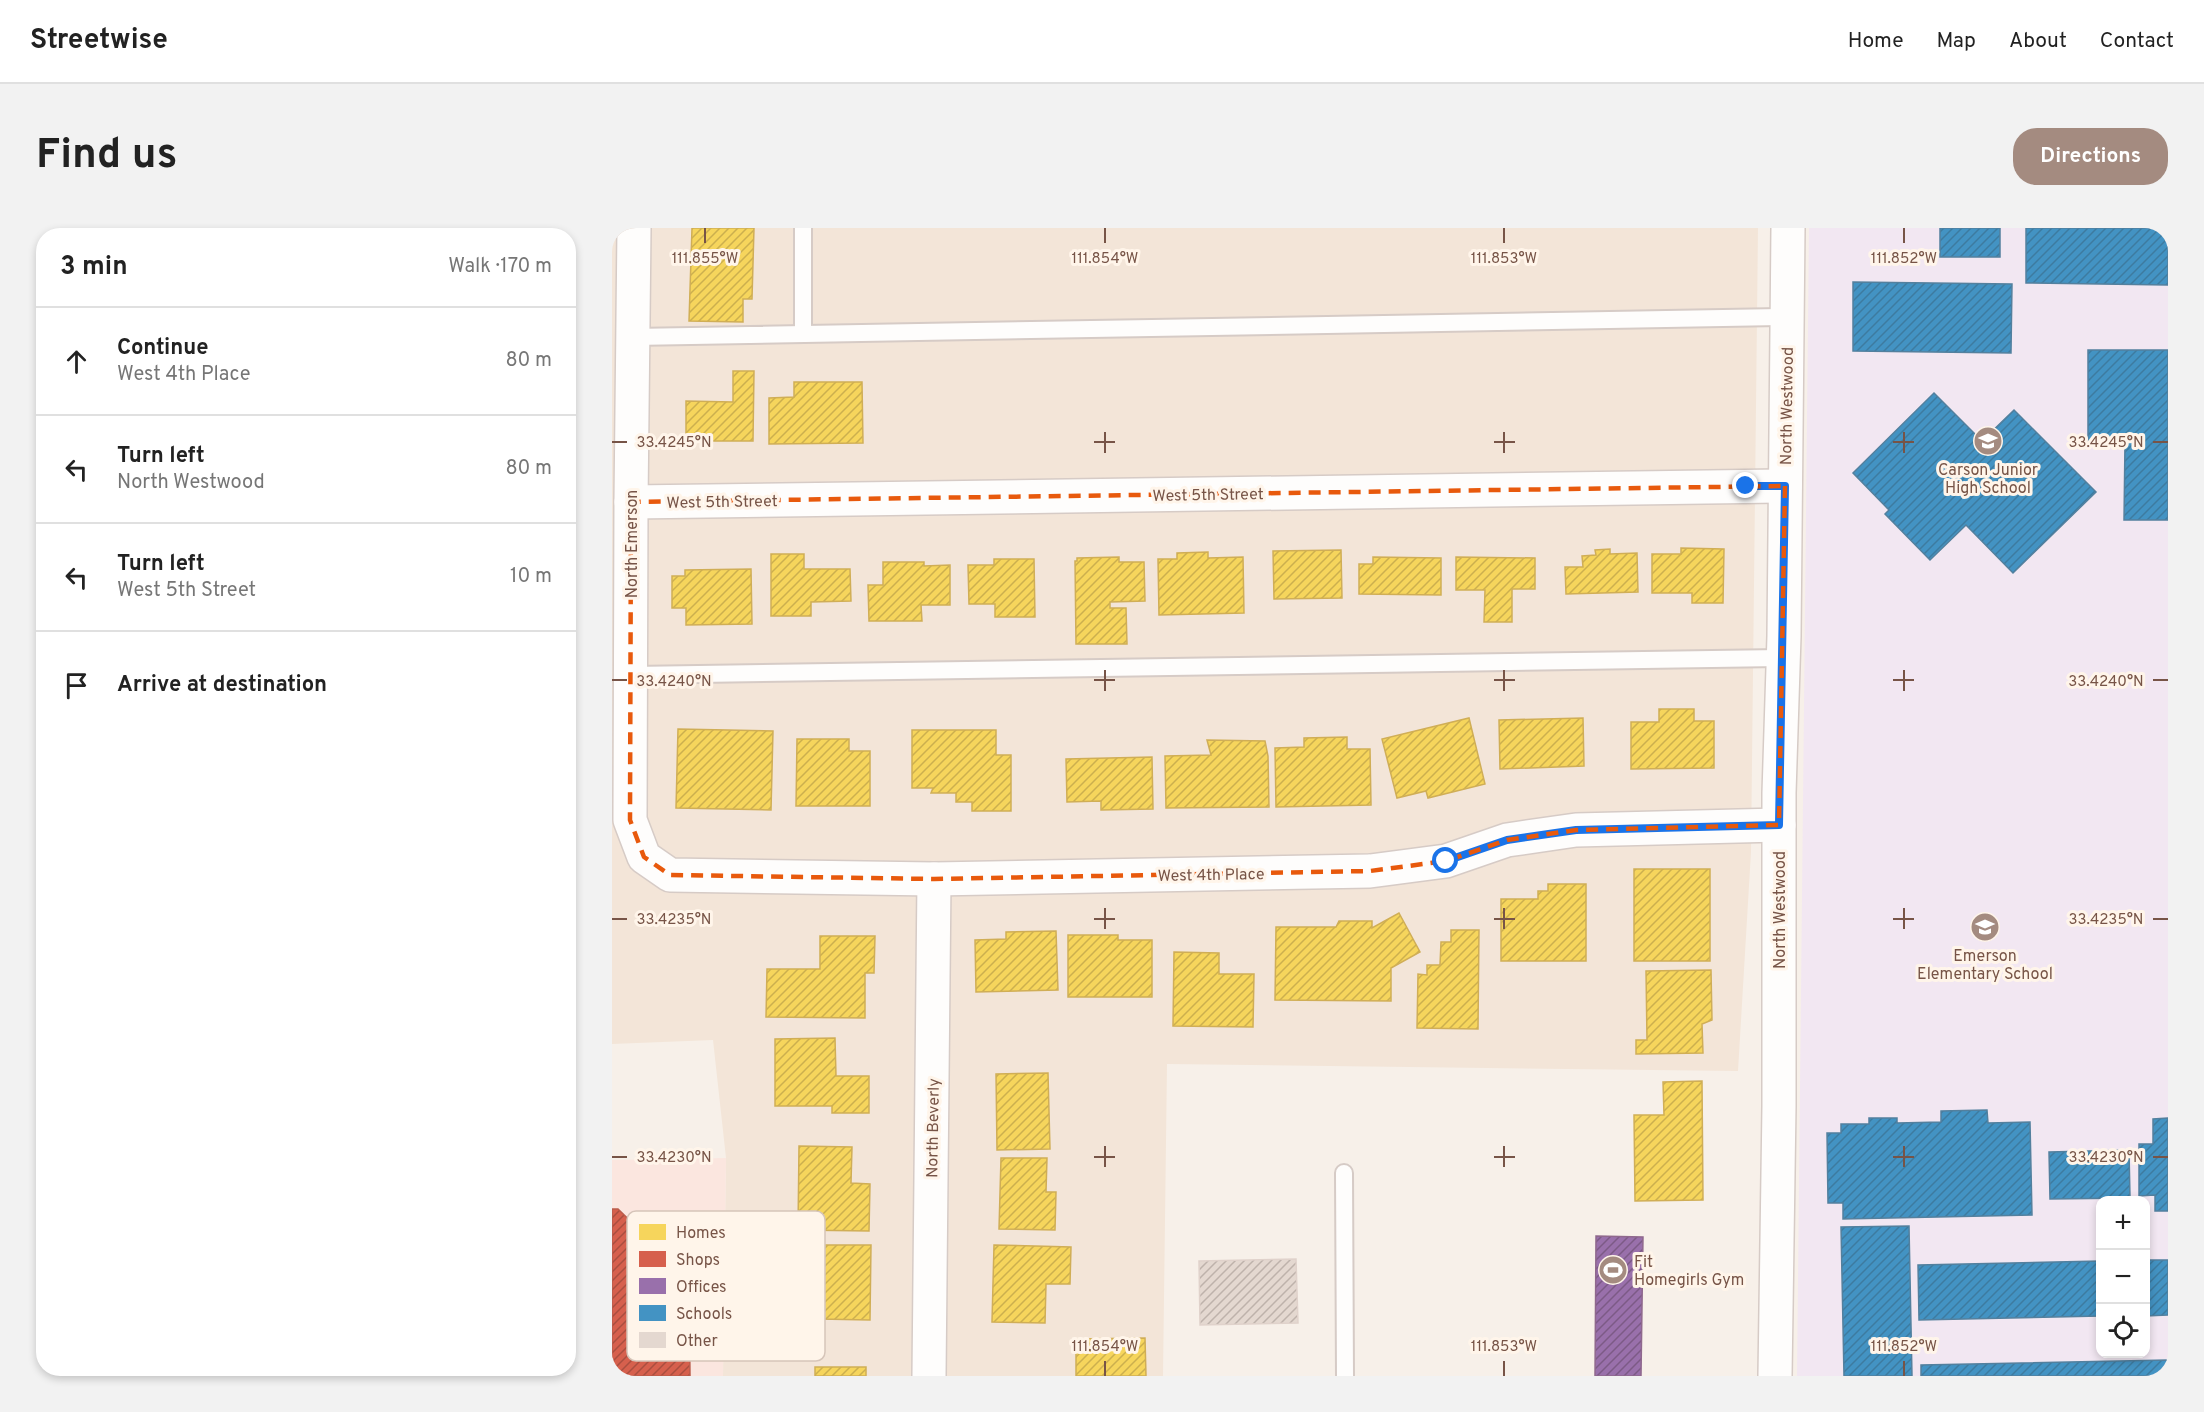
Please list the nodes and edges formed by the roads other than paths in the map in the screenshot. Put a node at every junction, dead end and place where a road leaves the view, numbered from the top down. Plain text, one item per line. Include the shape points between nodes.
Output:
1 (634, 228) edge
2 (803, 228) edge
3 (1788, 228) edge
4 (1787, 317) junction
5 (803, 334) junction
6 (633, 337) junction
7 (1785, 486) junction
8 (631, 502) junction
9 (1783, 657) junction
10 (632, 675) junction
11 (1779, 825) junction
12 (644, 857) joint
13 (934, 879) junction
14 (1344, 1173) dead end
15 (929, 1376) edge
16 (1345, 1376) edge
17 (1775, 1376) edge

1 - 6 street, North Emerson
2 - 5 lane
3 - 4 street, North Westwood
4 - 5 lane
4 - 7 street, North Westwood
5 - 6 lane
6 - 8 street, North Emerson
7 - 8 street, West 5th Street
7 - 9 street, North Westwood
8 - 10 street, North Emerson
9 - 10 lane
9 - 11 street, North Westwood
10 - 12 street, North Emerson via 630,820
11 - 13 street, West 4th Place via 1576,830 1507,840 1446,861 1370,871
11 - 17 street, North Westwood
12 - 13 street, West 4th Place via 670,875
13 - 15 street, North Beverly
14 - 16 lane

